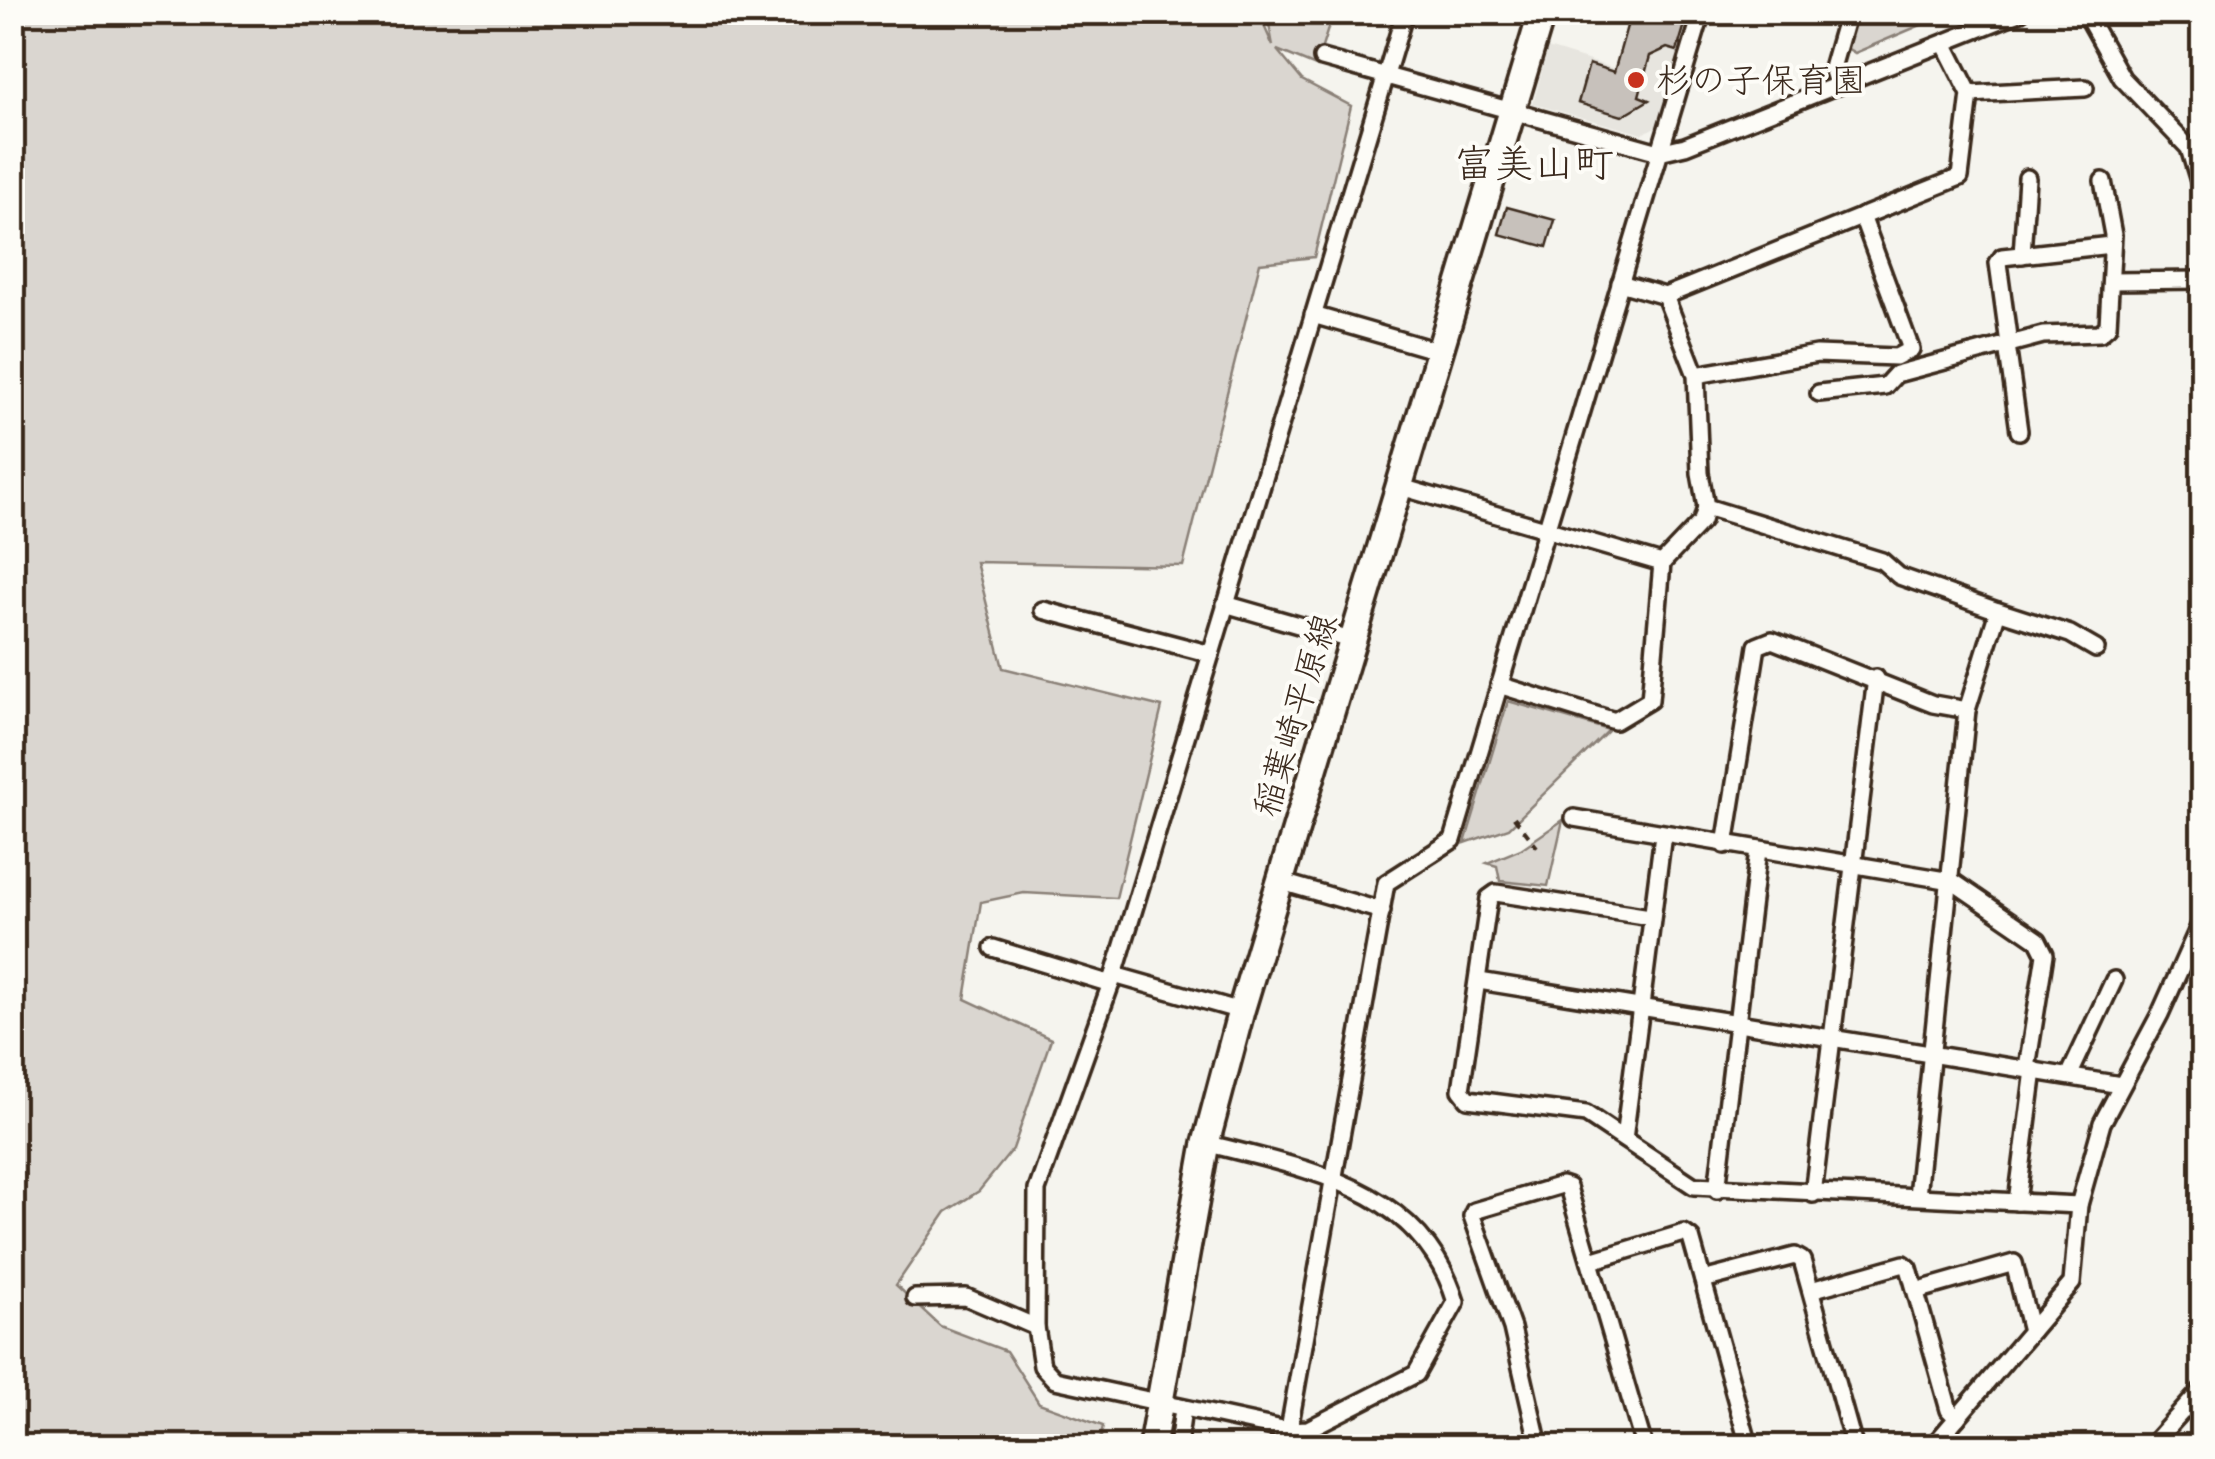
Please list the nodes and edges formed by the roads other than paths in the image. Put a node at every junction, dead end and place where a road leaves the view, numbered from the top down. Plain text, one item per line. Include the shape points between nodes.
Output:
1 (1405, 12) edge
2 (1542, 12) edge
3 (1702, 12) edge
4 (1848, 12) edge
5 (2020, 12) edge
6 (2086, 12) edge
7 (1945, 44) junction
8 (1322, 58) dead end
9 (1387, 75) junction
10 (1838, 86) junction
11 (2085, 88) dead end
12 (1970, 94) junction
13 (1512, 114) junction
14 (1659, 152) junction
15 (2027, 178) dead end
16 (2104, 182) dead end
17 (2202, 191) edge
18 (1862, 216) junction
19 (2111, 246) junction
20 (2022, 255) junction
21 (2202, 280) edge
22 (2111, 281) junction
23 (1620, 283) junction
24 (1665, 296) junction
25 (1312, 315) junction
26 (2008, 344) junction
27 (1441, 352) junction
28 (1696, 375) junction
29 (1819, 393) dead end
30 (2020, 431) dead end
31 (1402, 487) junction
32 (1706, 507) junction
33 (1546, 530) junction
34 (1662, 563) junction
35 (1225, 604) junction
36 (1043, 610) dead end
37 (1998, 610) junction
38 (1354, 641) junction
39 (2096, 649) dead end
40 (1211, 654) junction
41 (1876, 678) junction
42 (1500, 686) junction
43 (1968, 710) junction
44 (1574, 818) dead end
45 (1664, 834) junction
46 (1725, 844) junction
47 (1758, 850) junction
48 (1852, 864) junction
49 (1952, 881) junction
50 (1282, 882) junction
51 (1382, 911) junction
52 (1650, 917) junction
53 (2202, 920) edge
54 (992, 948) dead end
55 (1113, 980) junction
56 (2114, 980) dead end
57 (1479, 981) junction
58 (1640, 1009) junction
59 (1241, 1011) junction
60 (1736, 1022) junction
61 (1832, 1039) junction
62 (1930, 1054) junction
63 (2030, 1069) junction
64 (2070, 1076) junction
65 (2120, 1085) junction
66 (1624, 1139) junction
67 (1206, 1143) junction
68 (1336, 1177) junction
69 (1718, 1190) junction
70 (1813, 1194) junction
71 (1917, 1196) junction
72 (2017, 1202) junction
73 (2079, 1205) junction
74 (1590, 1261) junction
75 (1703, 1280) junction
76 (1810, 1290) junction
77 (1916, 1291) junction
78 (915, 1298) dead end
79 (1036, 1327) junction
80 (2032, 1330) junction
81 (2202, 1389) edge
82 (1171, 1406) junction
83 (1957, 1418) junction
84 (1286, 1438) edge
85 (1538, 1444) edge
86 (1152, 1446) edge
87 (1178, 1446) edge
88 (1518, 1446) edge
89 (1644, 1446) edge
90 (1749, 1446) edge
91 (1854, 1446) edge
92 (1934, 1446) edge
93 (2151, 1446) edge

1 - 9 street
2 - 13 main road, 稲葉崎平原線
3 - 14 street
4 - 10 street via 1832,68
5 - 7 street
6 - 17 street via 2122,78 2189,148
7 - 10 street
7 - 12 street
8 - 9 street
9 - 13 street
9 - 25 street
10 - 14 street
11 - 12 street
12 - 18 street via 1960,176
13 - 14 street
13 - 27 main road, 稲葉崎平原線
14 - 23 street
15 - 20 street
16 - 19 street
18 - 24 street
18 - 28 street via 1912,349 1896,357 1817,354
19 - 20 street
19 - 22 street
20 - 26 street via 2002,256 1998,263
21 - 22 street
22 - 26 street via 2108,326 2100,333
23 - 24 street
23 - 33 street
24 - 28 street
25 - 27 street
25 - 35 street
26 - 29 street via 1896,374 1885,386
26 - 30 street
27 - 31 main road, 稲葉崎平原線
28 - 32 street
31 - 33 street
31 - 38 main road, 稲葉崎平原線
32 - 34 street via 1702,521
32 - 37 street via 1882,562 1900,576
33 - 34 street
33 - 42 street
34 - 42 street via 1650,700 1616,721
35 - 38 street
35 - 40 street
36 - 40 street
37 - 39 street
37 - 43 street
38 - 50 main road, 稲葉崎平原線
40 - 55 street
41 - 43 street via 1933,704
41 - 46 street via 1772,640 1758,646
41 - 48 street
42 - 51 street via 1453,840 1386,883
43 - 49 street
44 - 45 street
45 - 46 street
45 - 52 street
46 - 47 street
47 - 48 street
47 - 60 street
48 - 49 street
48 - 61 street
49 - 62 street
49 - 63 street via 2038,940 2044,954
50 - 51 street
50 - 59 main road, 稲葉崎平原線
51 - 68 street
52 - 57 street via 1496,893
52 - 58 street
53 - 65 street
54 - 55 street
55 - 59 street
55 - 79 street via 1037,1190
56 - 64 street
57 - 58 street
57 - 66 street via 1460,1090 1468,1099 1586,1114
58 - 60 street
58 - 66 street
59 - 67 main road, 稲葉崎平原線
60 - 61 street
60 - 69 street
61 - 62 street
61 - 70 street
62 - 63 street
62 - 71 street
63 - 64 street
63 - 72 street
64 - 65 street
65 - 73 street
66 - 69 street via 1694,1186
67 - 68 street
67 - 82 main road, 稲葉崎平原線
68 - 84 street
68 - 84 street via 1422,1234 1456,1302 1416,1374
69 - 70 street
70 - 71 street
71 - 72 street
72 - 73 street
73 - 80 street via 2072,1282
74 - 75 street via 1684,1233
74 - 85 street via 1562,1184 1472,1216 1512,1328
74 - 89 street
75 - 76 street via 1795,1256
75 - 90 street
76 - 77 street via 1904,1264
76 - 91 street
77 - 80 street via 2014,1263
77 - 83 street via 1948,1410
78 - 79 street via 966,1297
79 - 82 street via 1042,1366 1055,1380
80 - 83 street
81 - 93 street
82 - 84 street
82 - 86 main road, 稲葉崎平原線
82 - 87 street
83 - 92 street
85 - 88 street

